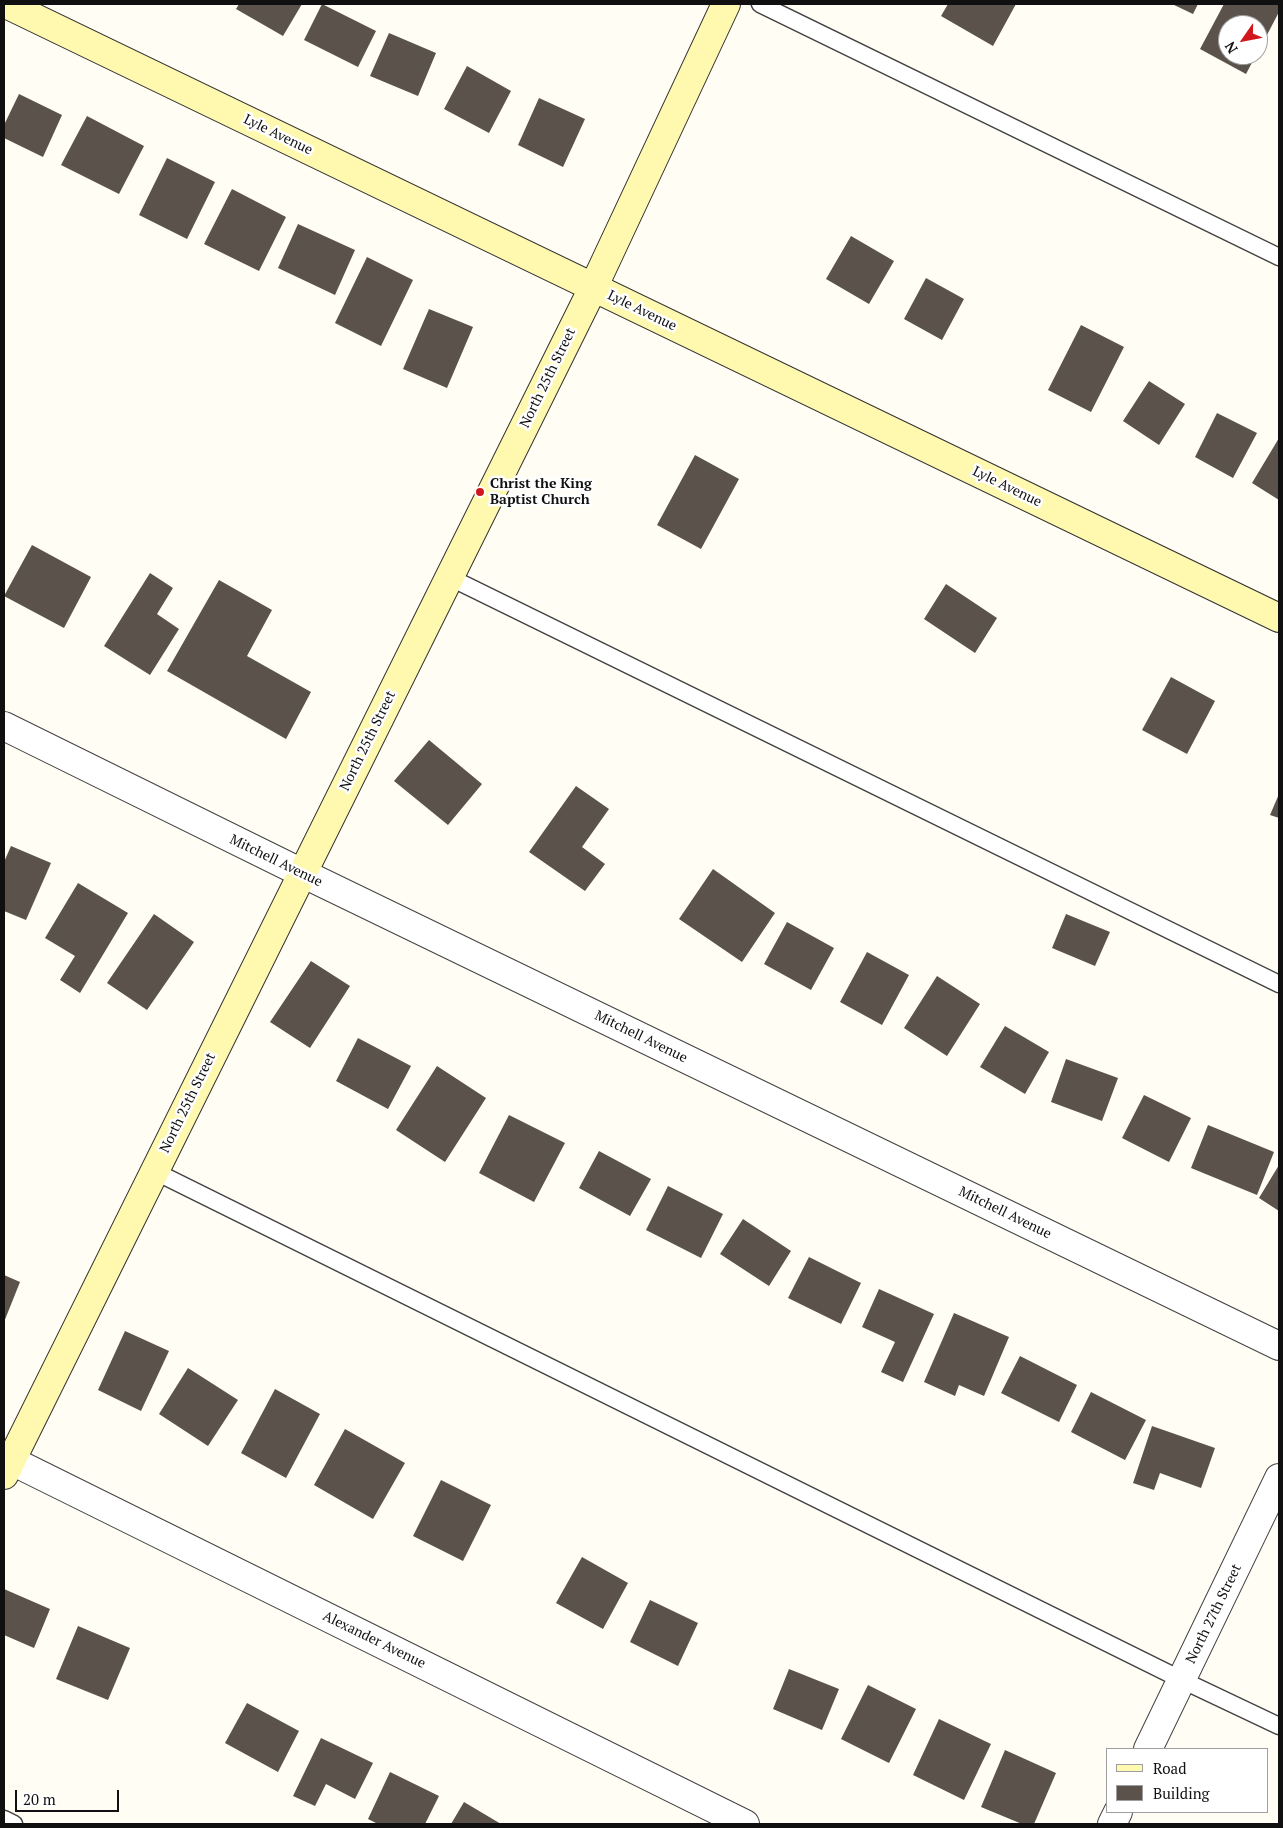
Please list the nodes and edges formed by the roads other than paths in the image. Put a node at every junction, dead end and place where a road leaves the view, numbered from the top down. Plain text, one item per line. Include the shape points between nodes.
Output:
1 (726, 4) edge
2 (760, 4) edge
3 (7, 6) edge
4 (1279, 257) edge
5 (593, 288) junction
6 (449, 577) junction
7 (1279, 618) edge
8 (4, 726) edge
9 (302, 873) junction
10 (1279, 984) edge
11 (154, 1171) junction
12 (1279, 1346) edge
13 (6, 1464) edge
14 (1279, 1478) edge
15 (1182, 1680) junction
16 (1279, 1726) edge
17 (1148, 1748) edge
18 (4, 1819) edge
19 (14, 1824) edge
20 (745, 1824) edge

1 - 5 main road, North 25th Street
2 - 4 lane
3 - 5 main road, Lyle Avenue
5 - 6 main road, North 25th Street
5 - 7 main road, Lyle Avenue
6 - 9 main road, North 25th Street
6 - 10 lane
8 - 9 street, Mitchell Avenue
9 - 11 main road, North 25th Street
9 - 12 street, Mitchell Avenue
11 - 13 main road, North 25th Street
11 - 15 lane
13 - 20 street, Alexander Avenue
14 - 15 street, North 27th Street
15 - 16 lane
15 - 17 street, North 27th Street
18 - 19 lane

